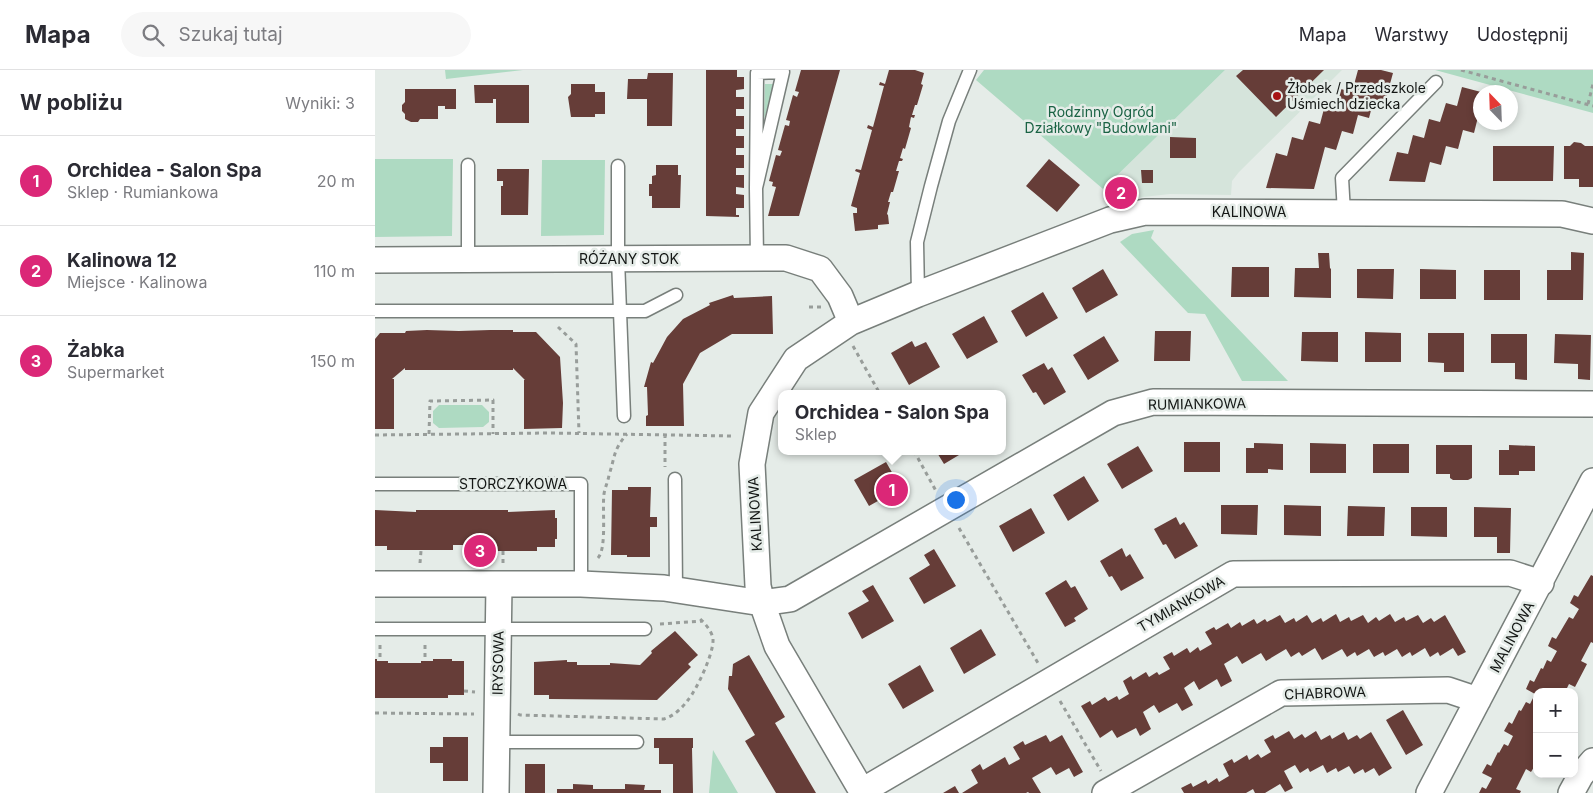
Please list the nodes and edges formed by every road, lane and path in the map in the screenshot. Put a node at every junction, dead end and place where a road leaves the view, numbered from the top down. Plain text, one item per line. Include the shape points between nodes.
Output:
1 (1461, 70) edge
2 (968, 73) edge
3 (1436, 82) dead end
4 (1593, 84) edge
5 (1588, 104) junction
6 (1593, 106) edge
7 (468, 165) dead end
8 (618, 166) dead end
9 (756, 188) junction
10 (1344, 213) junction
11 (1593, 221) edge
12 (757, 258) junction
13 (468, 259) junction
14 (618, 259) junction
15 (375, 260) edge
16 (918, 294) junction
17 (676, 295) dead end
18 (375, 311) edge
19 (620, 311) junction
20 (552, 322) dead end
21 (851, 332) junction
22 (879, 390) edge
23 (1593, 404) edge
24 (624, 416) dead end
25 (579, 433) junction
26 (429, 434) junction
27 (493, 434) junction
28 (627, 434) junction
29 (375, 435) edge
30 (757, 436) junction
31 (675, 479) dead end
32 (1593, 481) edge
33 (375, 484) edge
34 (963, 535) dead end
35 (581, 575) junction
36 (986, 575) dead end
37 (1541, 583) junction
38 (375, 584) edge
39 (499, 584) junction
40 (675, 590) junction
41 (762, 602) junction
42 (698, 616) dead end
43 (702, 621) junction
44 (375, 629) edge
45 (498, 629) junction
46 (645, 629) joint
47 (375, 642) edge
48 (425, 642) dead end
49 (380, 661) dead end
50 (425, 661) dead end
51 (476, 683) dead end
52 (464, 691) dead end
53 (475, 692) junction
54 (475, 700) dead end
55 (1478, 700) junction
56 (475, 707) dead end
57 (517, 710) dead end
58 (375, 712) edge
59 (497, 742) junction
60 (637, 742) dead end
61 (1593, 761) edge
62 (862, 792) edge
63 (496, 793) edge
64 (1105, 793) edge
65 (1429, 793) edge
66 (1571, 793) edge

1 - 5 path
2 - 16 lane via 949,121 917,242
3 - 10 lane via 1342,178
4 - 5 path
5 - 6 path
7 - 13 lane
8 - 14 lane
9 - 9 lane via 757,73 783,72 774,111
9 - 12 lane
10 - 11 street, KALINOWA via 1562,214
10 - 16 street, KALINOWA via 1145,212 1110,220
12 - 14 street, RÓŻANY STOK
12 - 21 street, RÓŻANY STOK via 786,258 820,269 840,296
13 - 14 street, RÓŻANY STOK
13 - 15 street, RÓŻANY STOK
14 - 19 lane
16 - 21 street, KALINOWA
17 - 19 lane via 645,311
18 - 19 lane
19 - 24 lane
20 - 25 path via 576,344
21 - 22 path
21 - 30 street, KALINOWA via 796,359 761,413
23 - 41 street, RUMIANKOWA via 1153,402 1113,413 790,599
25 - 27 path
25 - 28 path
26 - 27 path
26 - 27 path via 429,401 493,400
26 - 29 path
28 - 30 path
28 - 35 path via 613,456 606,484 600,556
30 - 41 street, KALINOWA via 753,464 758,586
31 - 40 lane
32 - 37 street, MALINOWA
33 - 35 lane, STORCZYKOWA via 581,484
34 - 36 path
35 - 39 street
35 - 40 street
37 - 55 street, MALINOWA
37 - 62 street, TYMIANKOWA via 1510,573 1233,574
38 - 39 street
39 - 45 street, IRYSOWA
40 - 41 street
41 - 62 street, KALINOWA via 777,646
42 - 43 path
43 - 46 path via 649,625
43 - 57 path via 713,637 712,647 689,699 669,718 520,715
44 - 45 lane
45 - 46 lane
45 - 59 street, IRYSOWA
47 - 49 path via 380,642
48 - 50 path
51 - 53 path
52 - 53 path
53 - 54 path
55 - 64 street, CHABROWA via 1448,690 1281,693
55 - 65 street, MALINOWA
56 - 58 path via 474,714
59 - 60 lane
59 - 63 street, IRYSOWA
61 - 66 street

